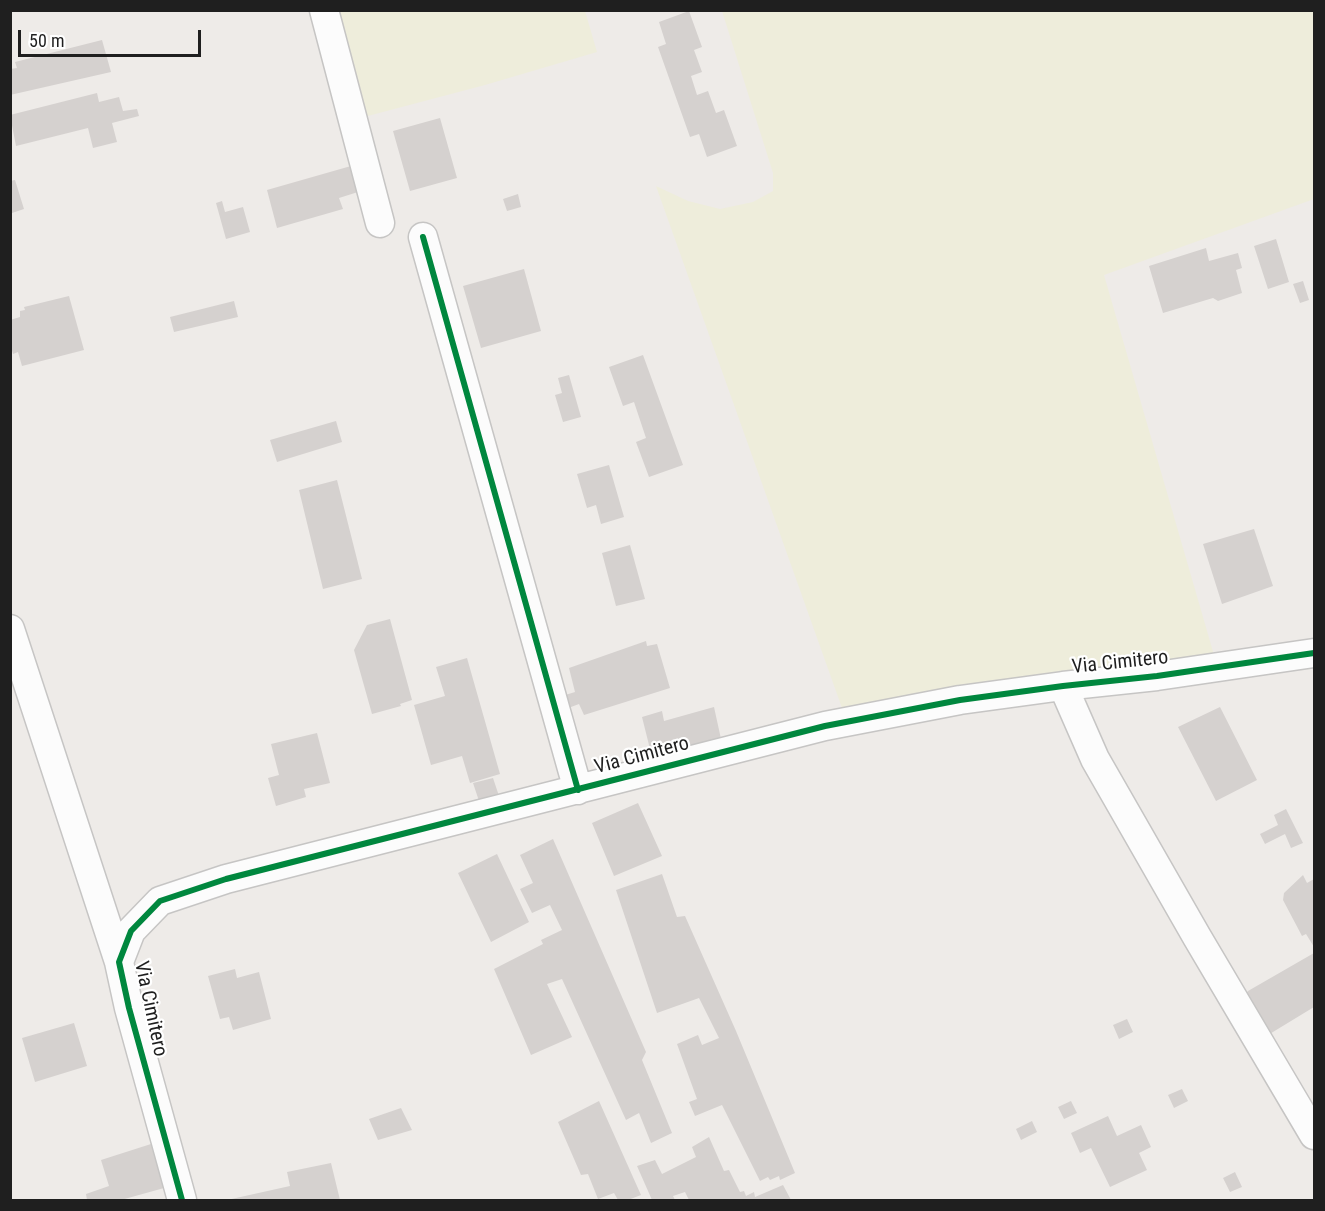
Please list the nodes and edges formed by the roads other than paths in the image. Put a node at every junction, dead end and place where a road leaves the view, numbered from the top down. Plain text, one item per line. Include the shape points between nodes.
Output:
1 (324, 10) edge
2 (380, 223) dead end
3 (423, 237) dead end
4 (10, 629) edge
5 (1314, 653) edge
6 (1063, 686) junction
7 (578, 790) junction
8 (119, 962) junction
9 (1314, 1135) edge
10 (182, 1200) edge

1 - 2 street
3 - 7 street
4 - 8 street
5 - 6 street, Via Cimitero
6 - 7 street, Via Cimitero via 960,700 825,726
6 - 9 street via 1095,759
7 - 8 street, Via Cimitero via 226,879 160,902 131,931
8 - 10 street, Via Cimitero

